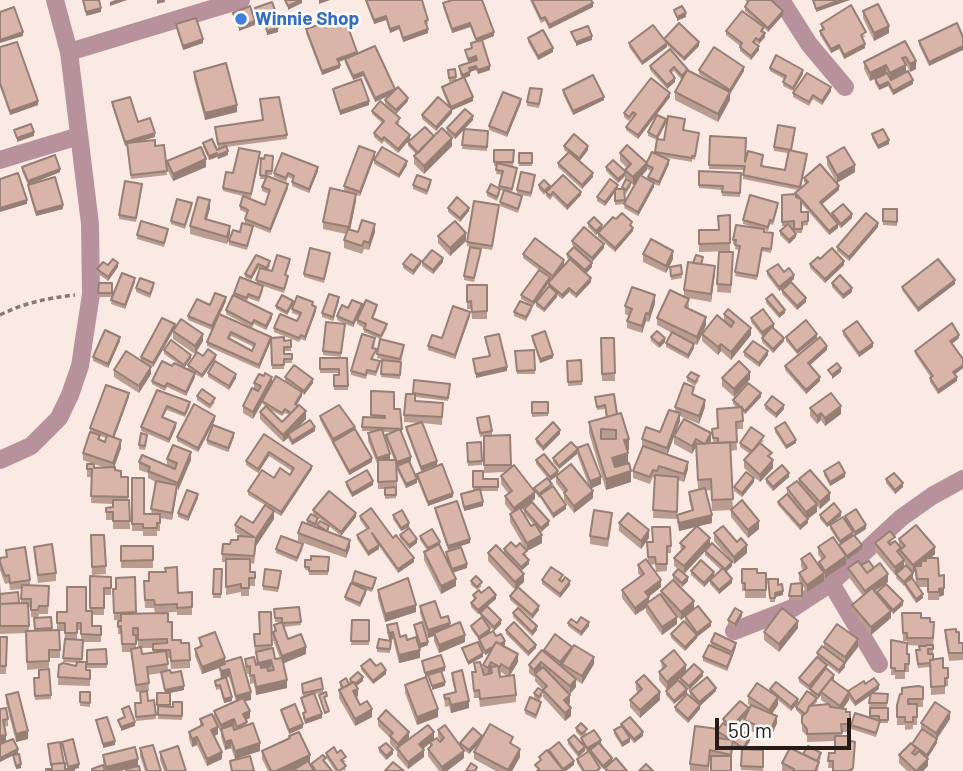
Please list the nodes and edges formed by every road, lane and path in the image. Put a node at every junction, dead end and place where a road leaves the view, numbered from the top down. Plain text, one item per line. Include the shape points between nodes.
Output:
1 (55, 0) edge
2 (241, 0) edge
3 (781, 0) edge
4 (69, 52) junction
5 (845, 87) dead end
6 (79, 136) junction
7 (0, 160) edge
8 (91, 294) junction
9 (0, 315) edge
10 (0, 460) edge
11 (963, 479) edge
12 (831, 583) junction
13 (734, 631) edge
14 (878, 664) dead end

1 - 4 street
2 - 4 street
3 - 5 street via 809,44
4 - 6 street
6 - 7 street
6 - 8 street via 90,224
8 - 9 path via 50,297
8 - 10 street via 78,373 59,418 31,446
11 - 12 street via 901,518
12 - 13 street via 793,608
12 - 14 street

